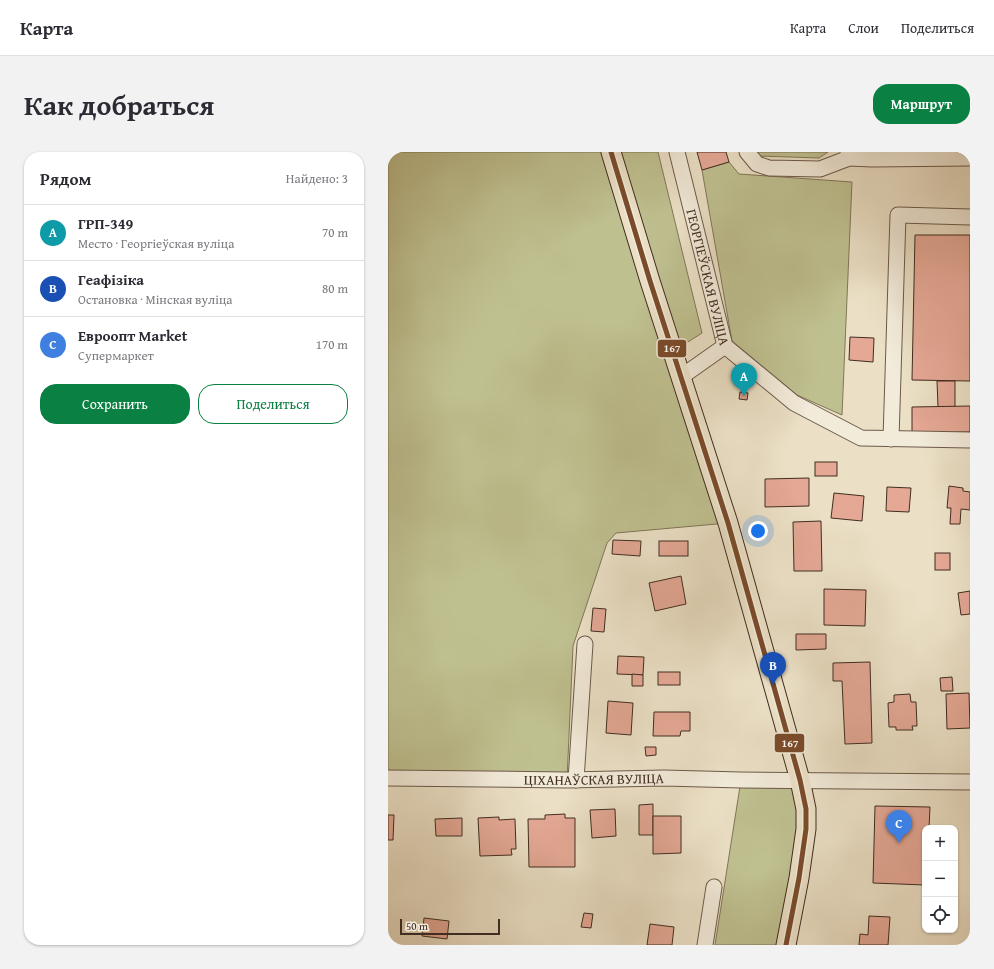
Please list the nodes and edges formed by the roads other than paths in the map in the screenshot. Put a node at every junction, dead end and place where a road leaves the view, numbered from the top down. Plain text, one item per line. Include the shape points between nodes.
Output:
1 (611, 152) edge
2 (677, 152) edge
3 (747, 152) edge
4 (849, 155) edge
5 (970, 158) edge
6 (970, 218) edge
7 (725, 346) junction
8 (681, 377) junction
9 (891, 439) junction
10 (970, 440) edge
11 (585, 644) dead end
12 (388, 778) edge
13 (576, 780) junction
14 (800, 780) junction
15 (970, 782) edge
16 (714, 888) dead end
17 (705, 945) edge
18 (786, 945) edge

1 - 8 main road
2 - 7 street, ГЕОРГІЕЎСКАЯ ВУЛІЦА
3 - 4 street via 757,164 769,168 820,169
4 - 5 street via 872,159
6 - 9 street via 898,215
7 - 8 street
7 - 9 street, ГЕОРГІЕЎСКАЯ ВУЛІЦА via 794,403 861,438
8 - 14 main road via 728,523
9 - 10 street, ГЕОРГІЕЎСКАЯ ВУЛІЦА
11 - 13 street
12 - 13 street, ЦІХАНАЎСКАЯ ВУЛІЦА
13 - 14 street, ЦІХАНАЎСКАЯ ВУЛІЦА
14 - 15 street, ЦІХАНАЎСКАЯ ВУЛІЦА
14 - 18 main road via 806,809 806,829
16 - 17 street

